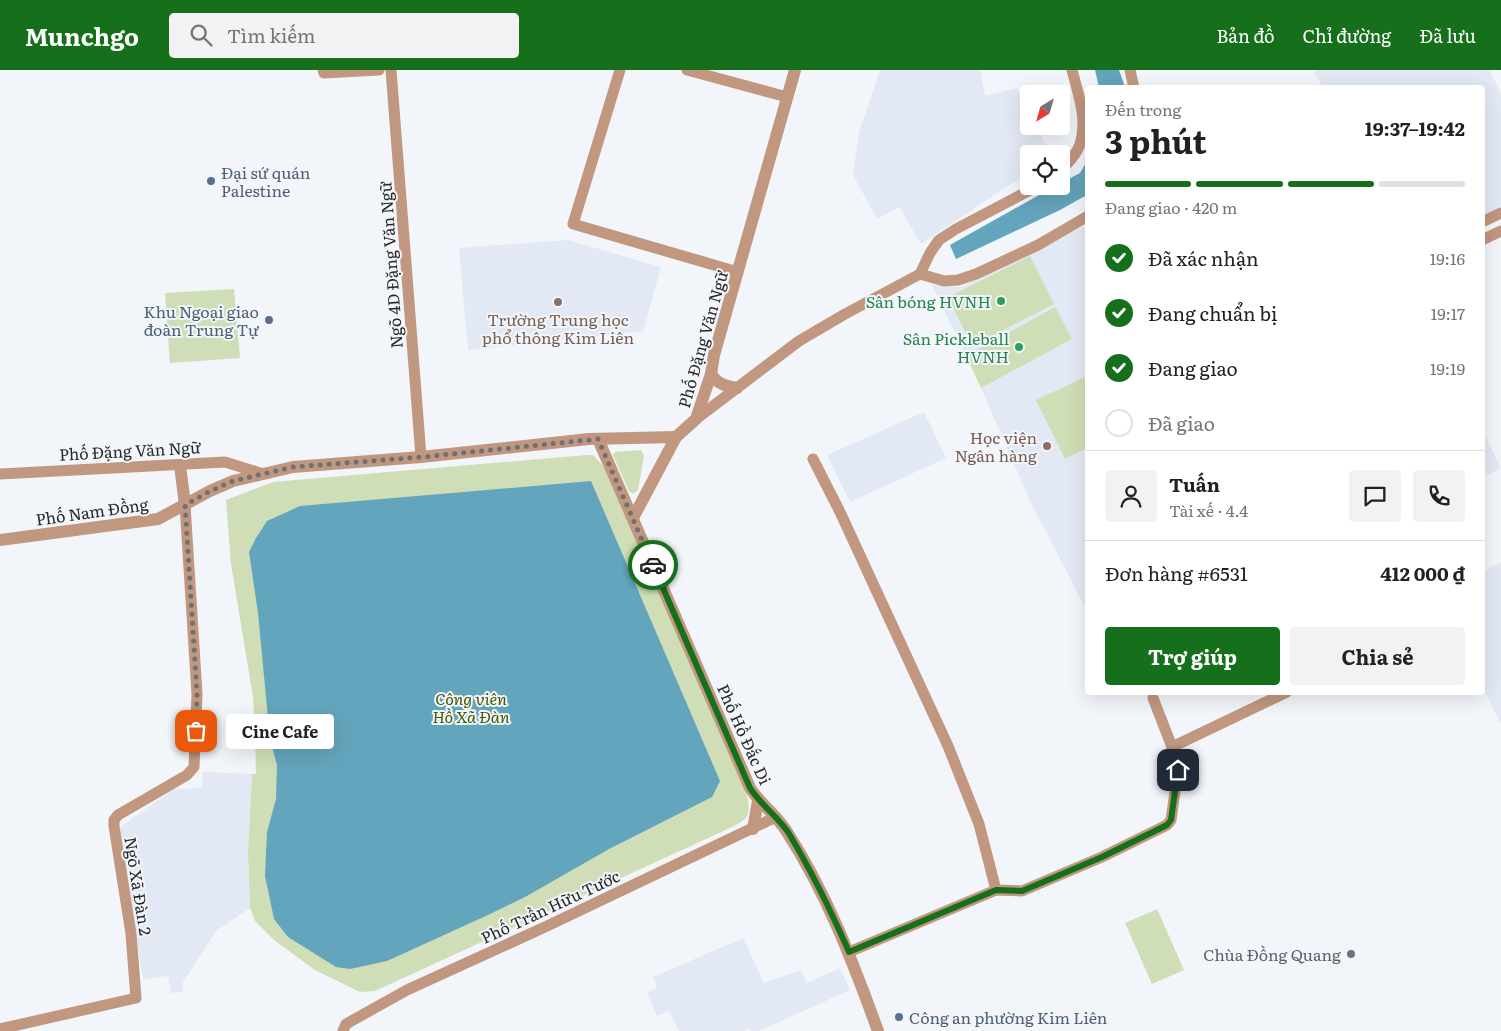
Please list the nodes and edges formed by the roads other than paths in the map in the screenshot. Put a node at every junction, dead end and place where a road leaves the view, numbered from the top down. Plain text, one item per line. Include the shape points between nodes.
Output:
1 (379, 70) edge
2 (391, 70) edge
3 (620, 70) edge
4 (687, 70) edge
5 (795, 70) edge
6 (1072, 70) edge
7 (1130, 70) edge
8 (323, 72) edge
9 (1133, 85) edge
10 (787, 97) junction
11 (1070, 161) edge
12 (1021, 195) edge
13 (1501, 213) edge
14 (1085, 218) edge
15 (1485, 221) edge
16 (1501, 231) edge
17 (1485, 239) edge
18 (738, 272) junction
19 (920, 274) junction
20 (711, 374) junction
21 (737, 388) junction
22 (696, 419) junction
23 (676, 437) junction
24 (598, 439) junction
25 (422, 457) junction
26 (813, 459) dead end
27 (180, 464) junction
28 (260, 473) junction
29 (0, 474) edge
30 (185, 505) junction
31 (633, 518) junction
32 (0, 540) edge
33 (1258, 695) edge
34 (1281, 695) edge
35 (1153, 698) dead end
36 (1262, 704) junction
37 (1172, 747) junction
38 (758, 801) junction
39 (776, 817) junction
40 (753, 829) junction
41 (996, 890) junction
42 (849, 952) junction
43 (0, 1029) edge
44 (343, 1031) edge
45 (878, 1031) edge

1 - 8 street
2 - 25 street, Ngõ 4D Đặng Văn Ngữ
3 - 18 street via 573,224
4 - 10 street
5 - 10 street, Phố Đặng Văn Ngữ
6 - 11 street via 1084,118 1080,144
7 - 9 street
10 - 18 street, Phố Đặng Văn Ngữ
12 - 19 street via 940,240
13 - 15 street
14 - 19 street via 1038,245 976,274 944,281
16 - 17 street
18 - 20 street, Phố Đặng Văn Ngữ
19 - 21 street via 820,328
20 - 21 street via 715,381
20 - 22 street, Phố Đặng Văn Ngữ
21 - 22 street
22 - 23 street, Phố Đặng Văn Ngữ
23 - 24 street, Phố Đặng Văn Ngữ
23 - 31 street
24 - 25 street, Phố Đặng Văn Ngữ
24 - 31 street, Phố Hồ Đắc Di
25 - 28 street, Phố Đặng Văn Ngữ via 293,467
26 - 41 street via 948,746 979,824
27 - 28 street, Phố Đặng Văn Ngữ via 225,462
27 - 29 street, Phố Đặng Văn Ngữ
27 - 30 street
28 - 30 street, Phố Đặng Văn Ngữ via 233,481
30 - 32 street, Phố Nam Đồng via 158,519
30 - 43 street, Ngõ Xã Đàn 2 via 197,694 194,767 187,775 118,815 114,826 131,934 136,998
31 - 38 street, Phố Hồ Đắc Di
33 - 36 street
34 - 36 street
35 - 37 street
36 - 37 street
37 - 41 street via 1178,770 1171,820 1167,825 1022,891
38 - 39 street, Phố Hồ Đắc Di
38 - 40 street
39 - 40 street, Phố Trần Hữu Tước
39 - 42 street, Phố Hồ Đắc Di via 826,900
40 - 44 street, Phố Trần Hữu Tước via 407,990 346,1024
41 - 42 street
42 - 45 street, Phố Hồ Đắc Di

